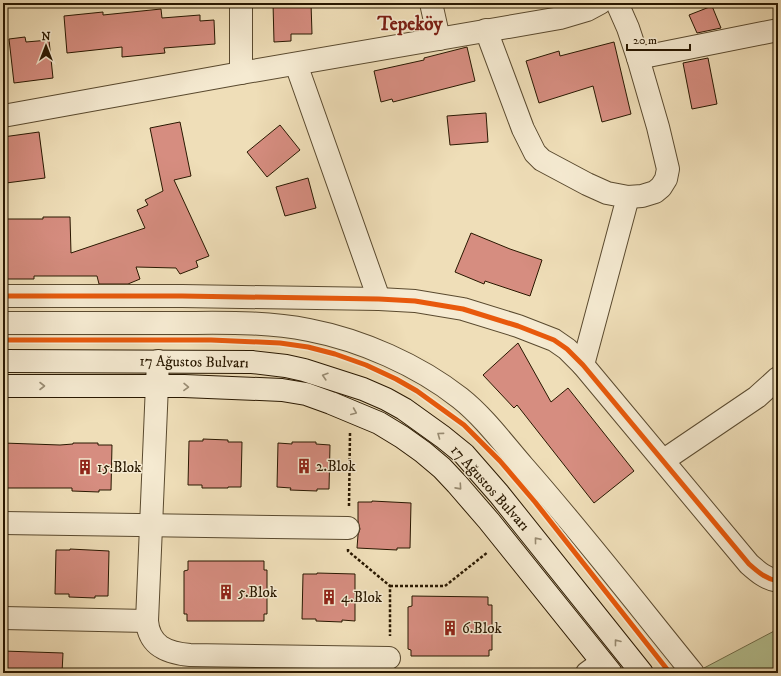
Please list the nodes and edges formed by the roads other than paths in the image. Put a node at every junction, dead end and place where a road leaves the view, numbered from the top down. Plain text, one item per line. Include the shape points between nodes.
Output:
1 (241, 3) edge
2 (431, 3) edge
3 (600, 3) edge
4 (616, 3) edge
5 (486, 30) junction
6 (778, 30) edge
7 (439, 39) junction
8 (638, 58) junction
9 (296, 64) junction
10 (241, 73) junction
11 (3, 116) edge
12 (628, 197) junction
13 (3, 296) edge
14 (379, 299) junction
15 (3, 323) edge
16 (3, 361) edge
17 (158, 361) junction
18 (583, 365) junction
19 (778, 378) edge
20 (3, 386) edge
21 (156, 386) junction
22 (664, 460) junction
23 (3, 523) edge
24 (151, 525) junction
25 (348, 528) road end
26 (778, 581) edge
27 (3, 618) edge
28 (147, 621) junction
29 (389, 658) road end
30 (600, 669) edge
31 (642, 673) edge
32 (693, 673) edge

1 - 10 street
2 - 7 street
3 - 5 street via 560,18
4 - 8 street
5 - 7 street
5 - 12 street via 523,129 535,153 542,160 587,184 607,193
6 - 8 street
7 - 9 street
8 - 12 street via 668,169 666,179 655,192
9 - 10 street
9 - 14 street
10 - 11 street
12 - 18 street
13 - 14 street
14 - 18 street via 439,304 494,318 554,340
15 - 32 street via 229,323 281,326 335,336 394,358 461,399 476,413 544,489
16 - 17 street, 17 Ağustos Bulvarı
17 - 21 street
31 -> 17 street, 17 Ağustos Bulvarı via 477,468 443,437 404,409 343,382 286,366 252,362
18 - 22 street
19 - 22 street via 757,397
20 -> 21 street, 17 Ağustos Bulvarı
21 - 24 street
21 -> 30 street, 17 Ağustos Bulvarı via 256,388 306,394 355,412 402,437 428,456 489,520
22 - 26 street via 749,564 771,580
23 - 24 street
24 - 25 street
24 - 28 street
27 - 28 street
28 - 29 street via 148,630 154,641 165,649 180,654

